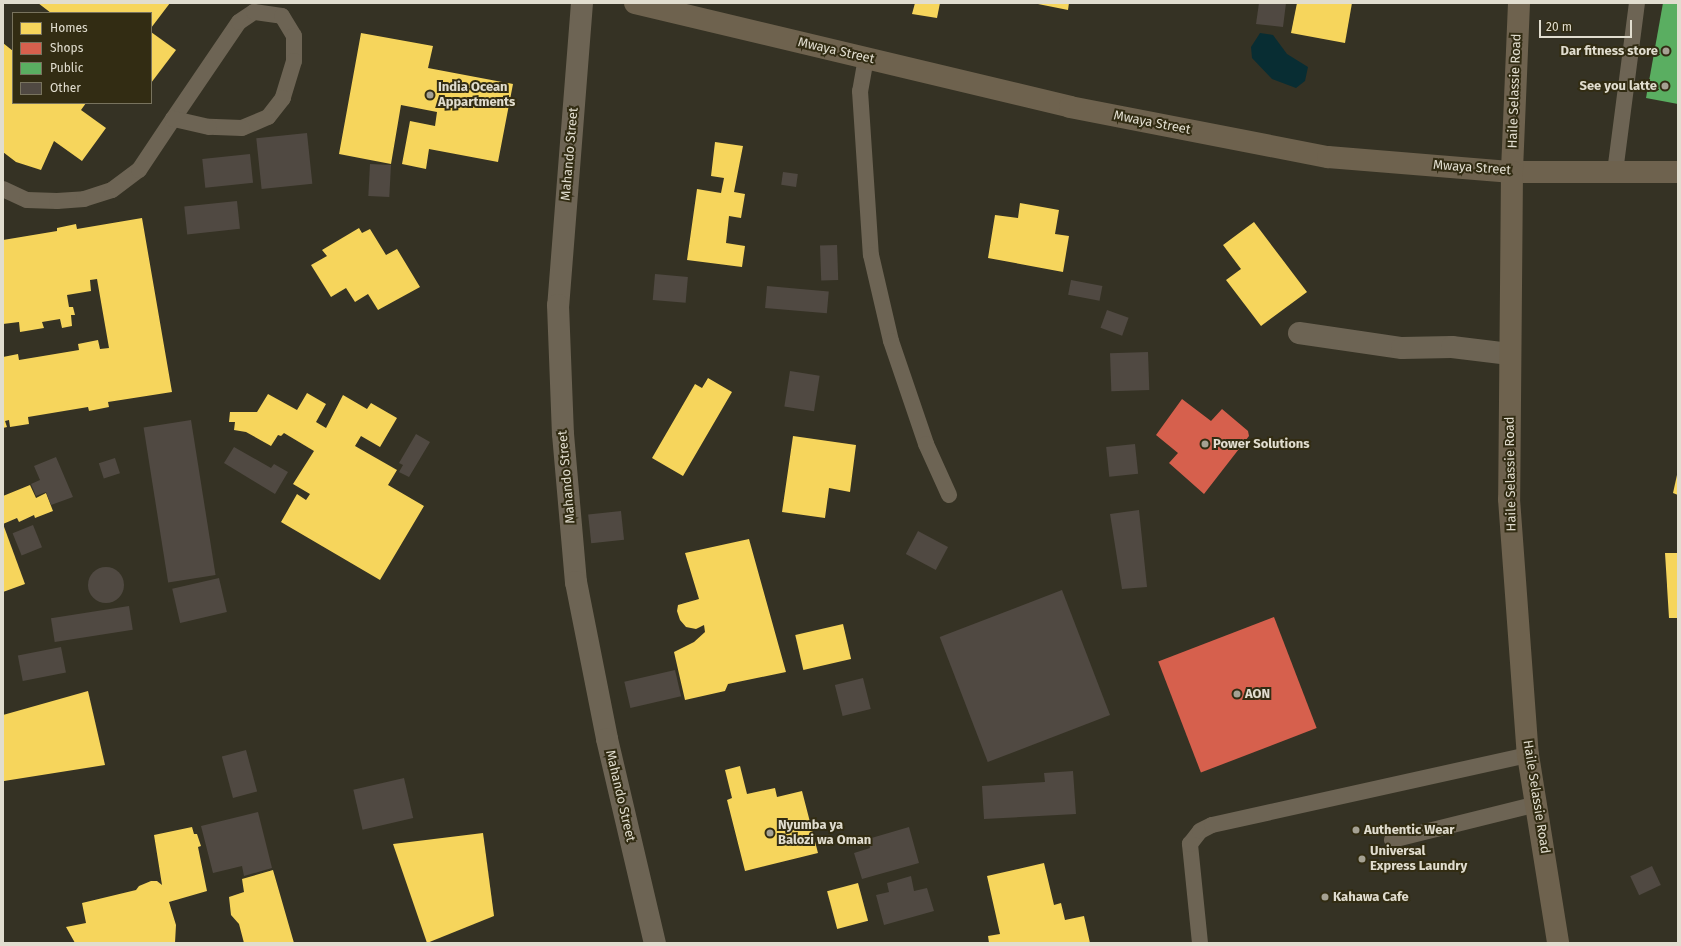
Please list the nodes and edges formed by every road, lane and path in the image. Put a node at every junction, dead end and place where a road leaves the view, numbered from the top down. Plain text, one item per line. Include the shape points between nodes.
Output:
1 (582, 3) edge
2 (635, 3) edge
3 (1519, 3) edge
4 (1637, 3) edge
5 (866, 58) junction
6 (173, 119) junction
7 (1512, 172) junction
8 (1615, 172) junction
9 (1678, 172) edge
10 (3, 190) edge
11 (1299, 333) dead end
12 (1510, 354) junction
13 (949, 494) dead end
14 (1528, 755) junction
15 (1537, 804) junction
16 (1392, 840) dead end
17 (656, 943) edge
18 (1200, 943) edge
19 (1558, 943) edge

1 - 17 street, Mahando Street via 558,305 563,434 576,582 607,739
2 - 5 street, Mwaya Street
3 - 7 street, Haile Selassie Road
4 - 8 lane
5 - 7 street, Mwaya Street via 1070,107 1328,157
5 - 13 lane via 860,91 871,255 891,341 926,444
6 - 6 lane via 239,22 254,12 282,16 294,36 294,61 283,98 268,117 242,128 209,127
6 - 10 lane via 139,170 112,190 84,199 57,201 27,200
7 - 8 street, Mwaya Street
7 - 12 street, Haile Selassie Road
8 - 9 street, Mwaya Street
11 - 12 street via 1402,348 1452,347
12 - 14 street, Haile Selassie Road via 1509,499
14 - 15 street, Haile Selassie Road
14 - 18 lane via 1212,824 1200,831 1190,844
15 - 16 lane
15 - 19 street, Haile Selassie Road

